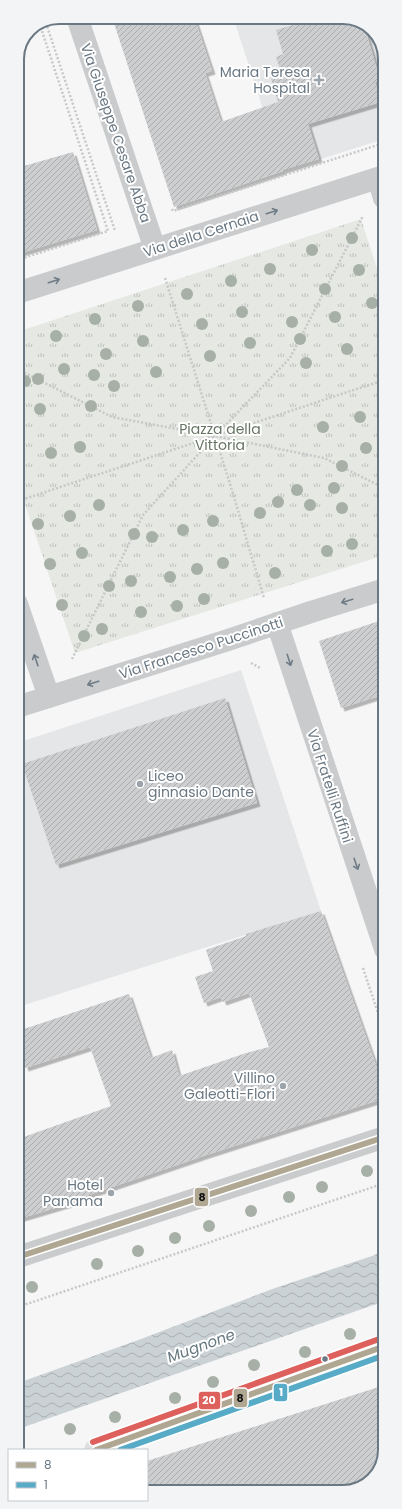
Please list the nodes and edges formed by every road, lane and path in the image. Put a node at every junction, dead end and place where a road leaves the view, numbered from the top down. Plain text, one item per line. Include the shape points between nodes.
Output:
1 (78, 24) edge
2 (47, 27) edge
3 (41, 29) edge
4 (378, 145) edge
5 (378, 185) edge
6 (173, 211) dead end
7 (365, 212) dead end
8 (114, 229) dead end
9 (155, 249) junction
10 (24, 258) edge
11 (165, 278) dead end
12 (24, 291) edge
13 (24, 373) edge
14 (378, 382) edge
15 (215, 436) junction
16 (378, 485) edge
17 (24, 499) edge
18 (378, 591) edge
19 (264, 600) dead end
20 (276, 623) junction
21 (24, 624) edge
22 (71, 661) dead end
23 (49, 697) junction
24 (24, 705) edge
25 (378, 928) edge
26 (378, 1139) edge
27 (378, 1185) edge
28 (24, 1255) edge
29 (24, 1305) edge
30 (378, 1349) edge
31 (99, 1449) edge

1 - 9 street, Via Giuseppe Cesare Abba
2 - 8 path
3 - 10 path via 108,231
4 - 6 path
9 -> 5 street, Via della Cernaia
7 - 15 path via 290,358
12 -> 9 street, Via della Cernaia
11 - 15 path
13 - 15 path via 112,417
14 - 15 path
15 - 16 path via 324,458
15 - 17 path
15 - 19 path
15 - 22 path via 143,515
18 -> 20 street, Via Francesco Puccinotti
20 -> 23 street, Via Francesco Puccinotti
20 -> 25 street, Via Fratelli Ruffini
23 -> 21 street
23 - 24 street, Via Francesco Puccinotti
26 - 28 street
27 - 29 path
30 - 31 main road

